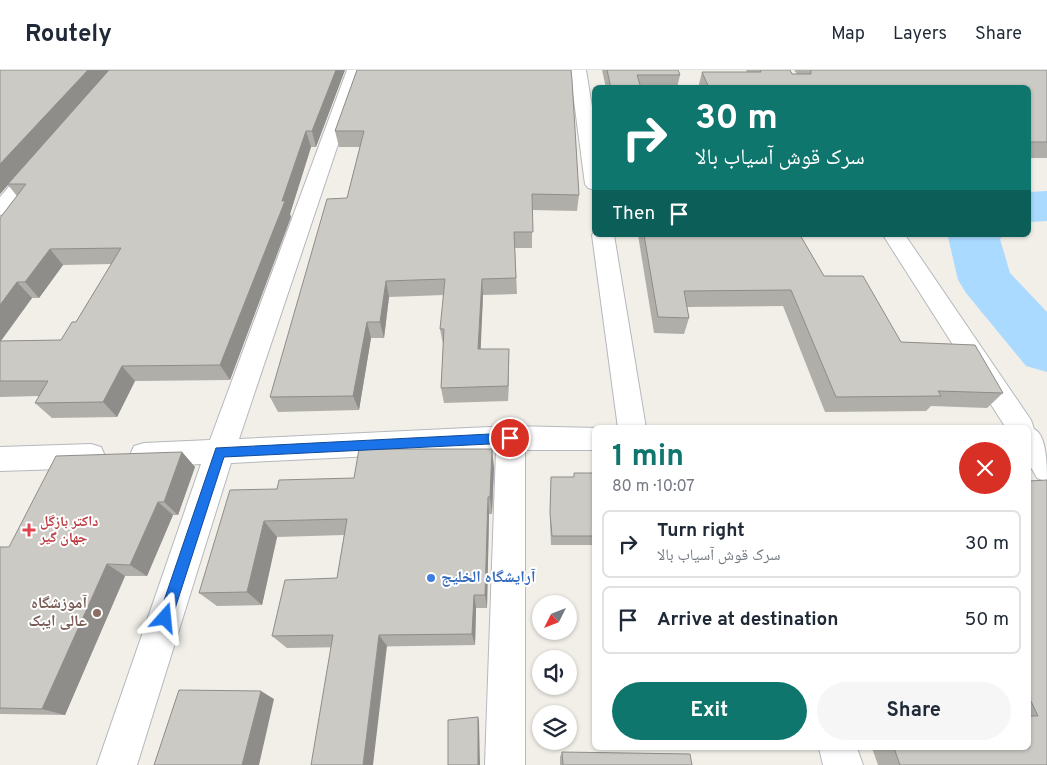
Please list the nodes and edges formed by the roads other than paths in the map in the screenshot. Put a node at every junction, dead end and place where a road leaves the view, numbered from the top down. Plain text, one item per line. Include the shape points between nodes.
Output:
1 (355, 70) edge
2 (578, 70) edge
3 (50, 151) edge
4 (592, 164) edge
5 (0, 209) edge
6 (603, 237) edge
7 (895, 237) edge
8 (632, 425) edge
9 (1020, 425) edge
10 (510, 438) junction
11 (592, 438) edge
12 (220, 452) junction
13 (0, 460) edge
14 (839, 750) edge
15 (116, 765) edge
16 (505, 765) edge
17 (843, 765) edge

1 - 12 street
2 - 4 street
3 - 5 street
6 - 8 street
7 - 9 street
10 - 11 street
10 - 12 street
10 - 16 street
12 - 13 street
12 - 15 street
14 - 17 street

